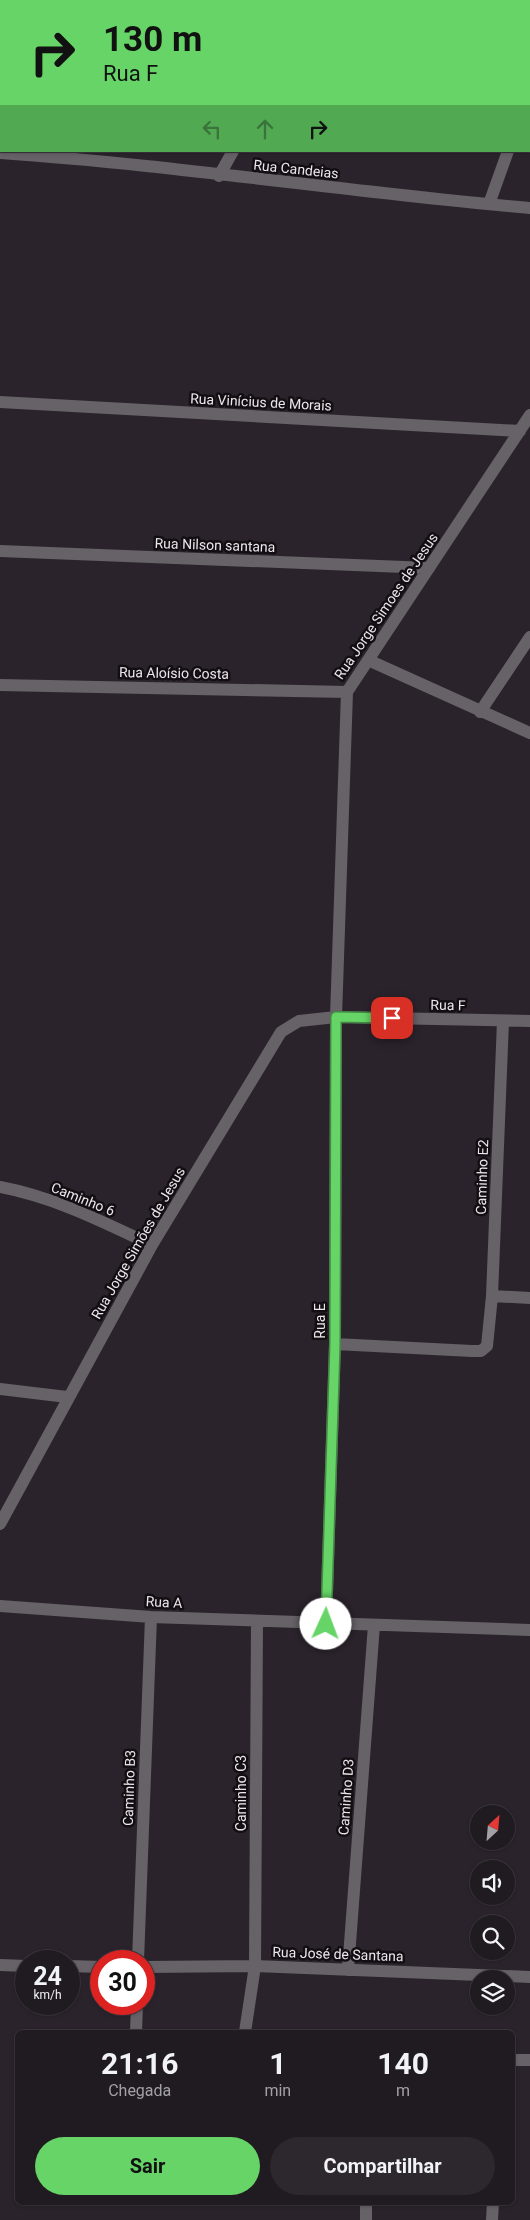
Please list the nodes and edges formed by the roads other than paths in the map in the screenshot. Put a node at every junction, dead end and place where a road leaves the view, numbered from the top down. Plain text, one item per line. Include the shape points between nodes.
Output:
1 (232, 152) edge
2 (508, 152) edge
3 (0, 153) edge
4 (78, 155) edge
5 (219, 176) junction
6 (489, 204) junction
7 (530, 208) edge
8 (0, 402) edge
9 (530, 415) edge
10 (520, 431) junction
11 (0, 551) edge
12 (429, 568) junction
13 (530, 637) edge
14 (368, 660) junction
15 (0, 685) edge
16 (347, 692) junction
17 (480, 712) junction
18 (530, 733) edge
19 (336, 1017) junction
20 (503, 1021) junction
21 (530, 1021) edge
22 (0, 1188) edge
23 (152, 1245) junction
24 (492, 1296) junction
25 (530, 1298) edge
26 (335, 1344) junction
27 (0, 1389) edge
28 (67, 1397) junction
29 (0, 1524) edge
30 (0, 1606) edge
31 (151, 1617) junction
32 (257, 1621) junction
33 (326, 1624) junction
34 (374, 1625) junction
35 (530, 1630) edge
36 (138, 1950) edge
37 (0, 1965) edge
38 (15, 1966) edge
39 (255, 1966) junction
40 (155, 1968) edge
41 (348, 1970) junction
42 (530, 1977) edge
43 (137, 2015) edge
44 (136, 2030) edge
45 (245, 2030) edge
46 (515, 2060) edge
47 (530, 2060) edge
48 (366, 2205) edge
49 (493, 2205) edge
50 (366, 2220) edge
51 (492, 2220) edge

1 - 5 street
2 - 6 street
3 - 4 street, Rua Candeias
4 - 5 street, Rua Candeias
5 - 6 street, Rua Candeias
6 - 7 street, Rua Candeias
8 - 10 street, Rua Vinícius de Morais
9 - 10 street, Rua Jorge Simoes de Jesus
10 - 12 street, Rua Jorge Simoes de Jesus
11 - 12 street, Rua Nilson santana
12 - 14 street, Rua Jorge Simoes de Jesus
13 - 17 street
14 - 16 street, Rua Jorge Simoes de Jesus
14 - 17 street
15 - 16 street, Rua Aloísio Costa
16 - 19 street, Rua Jorge Simoes de Jesus
17 - 18 street
19 - 20 street, Rua F
19 - 23 street, Rua Jorge Simões de Jesus via 298,1021 281,1032
19 - 26 street, Rua E
20 - 21 street, Rua F
20 - 24 street, Caminho E2
22 - 23 street, Caminho 6 via 23,1192 85,1214
23 - 28 street, Rua Jorge Simões de Jesus
24 - 25 street
24 - 26 street, Caminho E2 via 490,1334 487,1346 481,1351
26 - 33 street, Rua E
27 - 28 street
28 - 29 street, Rua Jorge Simões de Jesus
30 - 31 street, Rua A
31 - 32 street, Rua A
31 - 36 street, Caminho B3
32 - 33 street, Rua A
32 - 39 street, Caminho C3
33 - 34 street, Rua A
34 - 35 street, Rua A
34 - 41 street, Caminho D3
37 - 38 street
39 - 40 street, Rua José de Santana
39 - 41 street, Rua José de Santana
39 - 45 street, Caminho C3
41 - 42 street, Rua José de Santana
43 - 44 street
46 - 47 street
48 - 50 street
49 - 51 street

